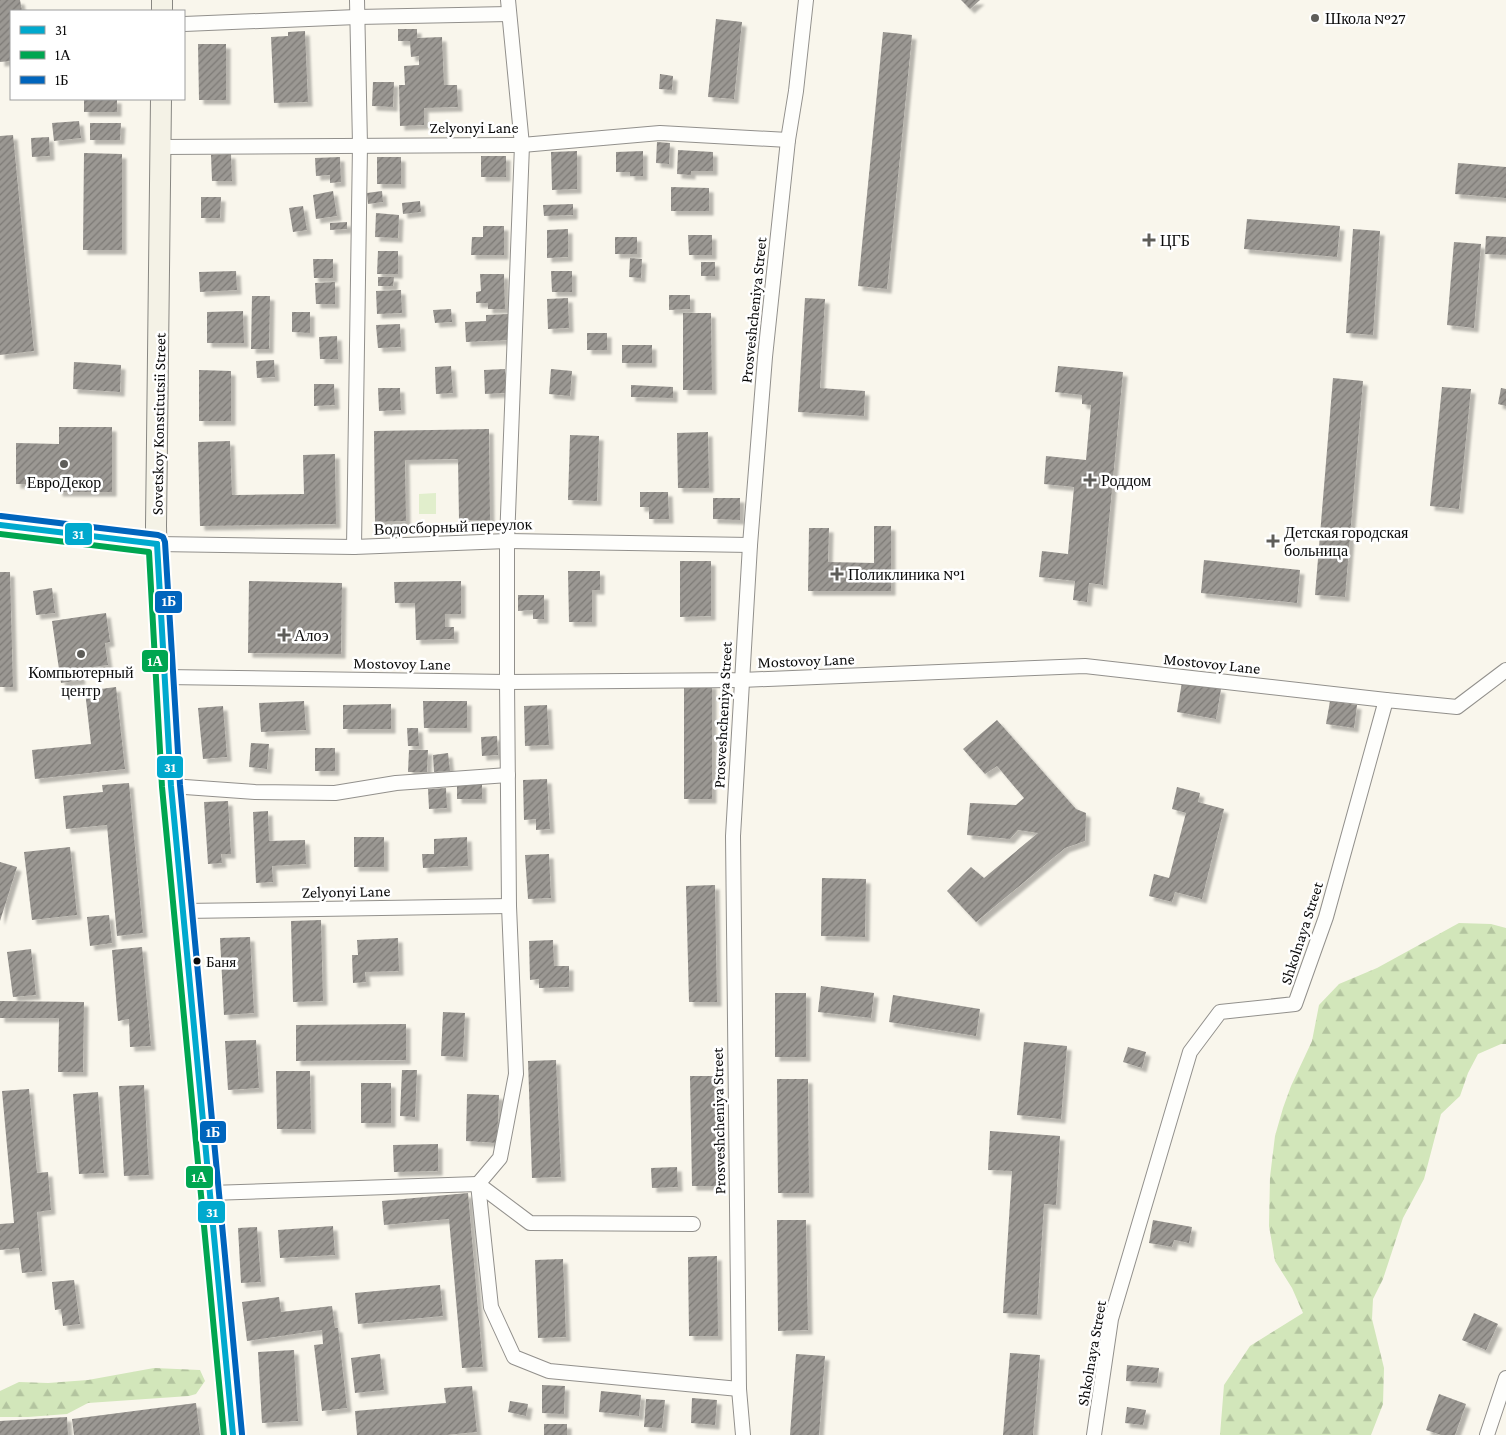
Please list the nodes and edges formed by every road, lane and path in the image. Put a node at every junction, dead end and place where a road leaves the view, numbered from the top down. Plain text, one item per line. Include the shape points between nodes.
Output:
1 (357, 0) edge
2 (806, 0) edge
3 (508, 7) edge
4 (357, 17) junction
5 (185, 24) edge
6 (161, 100) edge
7 (788, 140) junction
8 (522, 144) junction
9 (360, 145) junction
10 (160, 147) junction
11 (0, 525) edge
12 (507, 541) junction
13 (157, 544) junction
14 (750, 545) junction
15 (354, 547) junction
16 (1506, 670) edge
17 (165, 677) junction
18 (741, 680) junction
19 (507, 682) junction
20 (1386, 700) junction
21 (508, 775) junction
22 (171, 786) junction
23 (509, 906) junction
24 (182, 911) junction
25 (478, 1184) junction
26 (210, 1193) junction
27 (693, 1224) dead end
28 (1506, 1378) edge
29 (739, 1390) junction
30 (233, 1435) edge
31 (743, 1435) edge
32 (1094, 1435) edge
33 (1487, 1435) edge

1 - 4 street
2 - 7 street, Prosveshcheniya Street
3 - 4 street
3 - 8 street
4 - 5 street
4 - 9 street
6 - 10 main road, Sovetskoy Konstitutsii Street
7 - 8 street, Zelyonyi Lane via 660,134
7 - 14 street, Prosveshcheniya Street via 765,357
8 - 9 street, Zelyonyi Lane
8 - 12 street
9 - 10 street, Zelyonyi Lane
9 - 15 street
10 - 13 main road, Sovetskoy Konstitutsii Street
11 - 13 main road
12 - 14 street, Водосборный переулок
12 - 15 street, Водосборный переулок
12 - 19 street
13 - 15 street, Водосборный переулок
13 - 17 main road, Sovetskoy Konstitutsii Street
14 - 18 street, Prosveshcheniya Street
16 - 20 street via 1457,707
17 - 19 street, Mostovoy Lane
17 - 22 main road, Sovetskoy Konstitutsii Street
18 - 19 street, Mostovoy Lane
18 - 20 street, Mostovoy Lane via 1085,666
18 - 29 street, Prosveshcheniya Street via 733,836
19 - 21 street
20 - 32 street, Shkolnaya Street via 1326,917 1295,1004 1220,1012 1190,1052 1111,1319
21 - 22 street via 396,783 335,793
21 - 23 street
22 - 24 main road, Sovetskoy Konstitutsii Street
23 - 24 street, Zelyonyi Lane
23 - 25 street via 516,1074 500,1158
24 - 26 main road, Sovetskoy Konstitutsii Street
25 - 26 street
25 - 27 street via 530,1223
25 - 29 street via 491,1307 514,1357 549,1371
26 - 30 main road, Sovetskoy Konstitutsii Street
28 - 33 street
29 - 31 street, Prosveshcheniya Street

